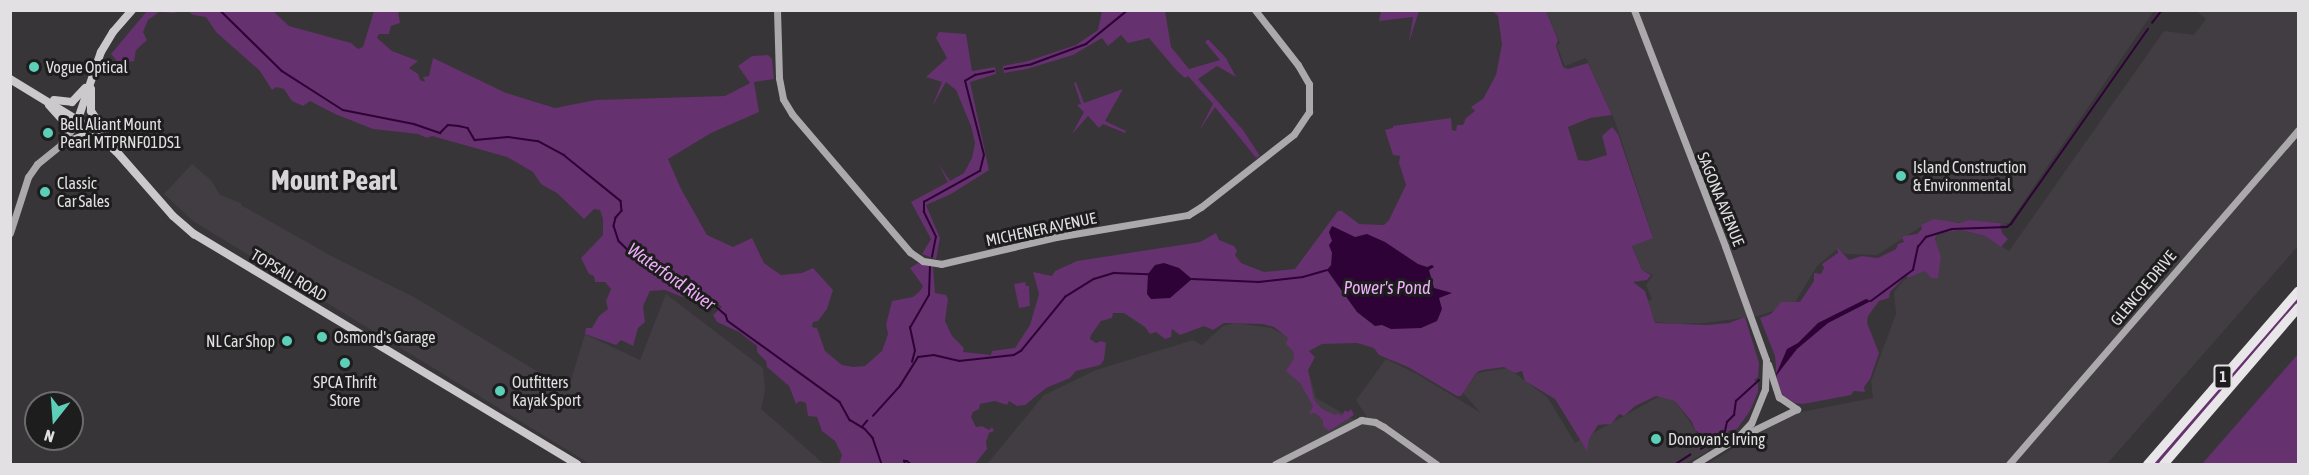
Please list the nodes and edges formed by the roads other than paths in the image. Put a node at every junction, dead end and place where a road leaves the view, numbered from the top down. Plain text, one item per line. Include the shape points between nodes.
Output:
1 (132, 10) edge
2 (777, 10) edge
3 (1255, 10) edge
4 (1634, 10) edge
5 (10, 79) edge
6 (91, 79) junction
7 (40, 96) junction
8 (78, 119) junction
9 (2298, 130) edge
10 (62, 144) junction
11 (116, 151) junction
12 (10, 233) edge
13 (2298, 290) edge
14 (2298, 307) edge
15 (1766, 360) junction
16 (1737, 438) junction
17 (577, 465) edge
18 (1275, 465) edge
19 (1436, 465) edge
20 (1695, 465) edge
21 (2009, 465) edge
22 (2146, 465) edge
23 (2163, 465) edge

1 - 6 main road via 101,52
2 - 3 street, MICHENER AVENUE via 778,78 792,114 910,252 923,261 938,264 1050,238 1188,215 1291,137 1309,112 1309,84
4 - 15 street, SAGONA AVENUE
5 - 7 main road, TOPSAIL ROAD
6 - 7 main road via 79,98 69,103
6 - 8 main road
6 - 11 main road via 91,111
7 - 8 main road, TOPSAIL ROAD
7 - 10 main road via 65,123
8 - 10 street
8 - 11 main road, TOPSAIL ROAD
9 - 21 street, GLENCOE DRIVE
10 - 11 main road via 89,136
10 - 12 street via 37,164 28,177
11 - 17 main road, TOPSAIL ROAD via 160,204 194,234
13 - 22 highway, 1
14 - 23 highway, 1
15 - 16 street, SAGONA AVENUE via 1762,401
15 - 16 street via 1779,397 1797,409
16 - 20 street
18 - 19 street via 1361,420 1376,422

